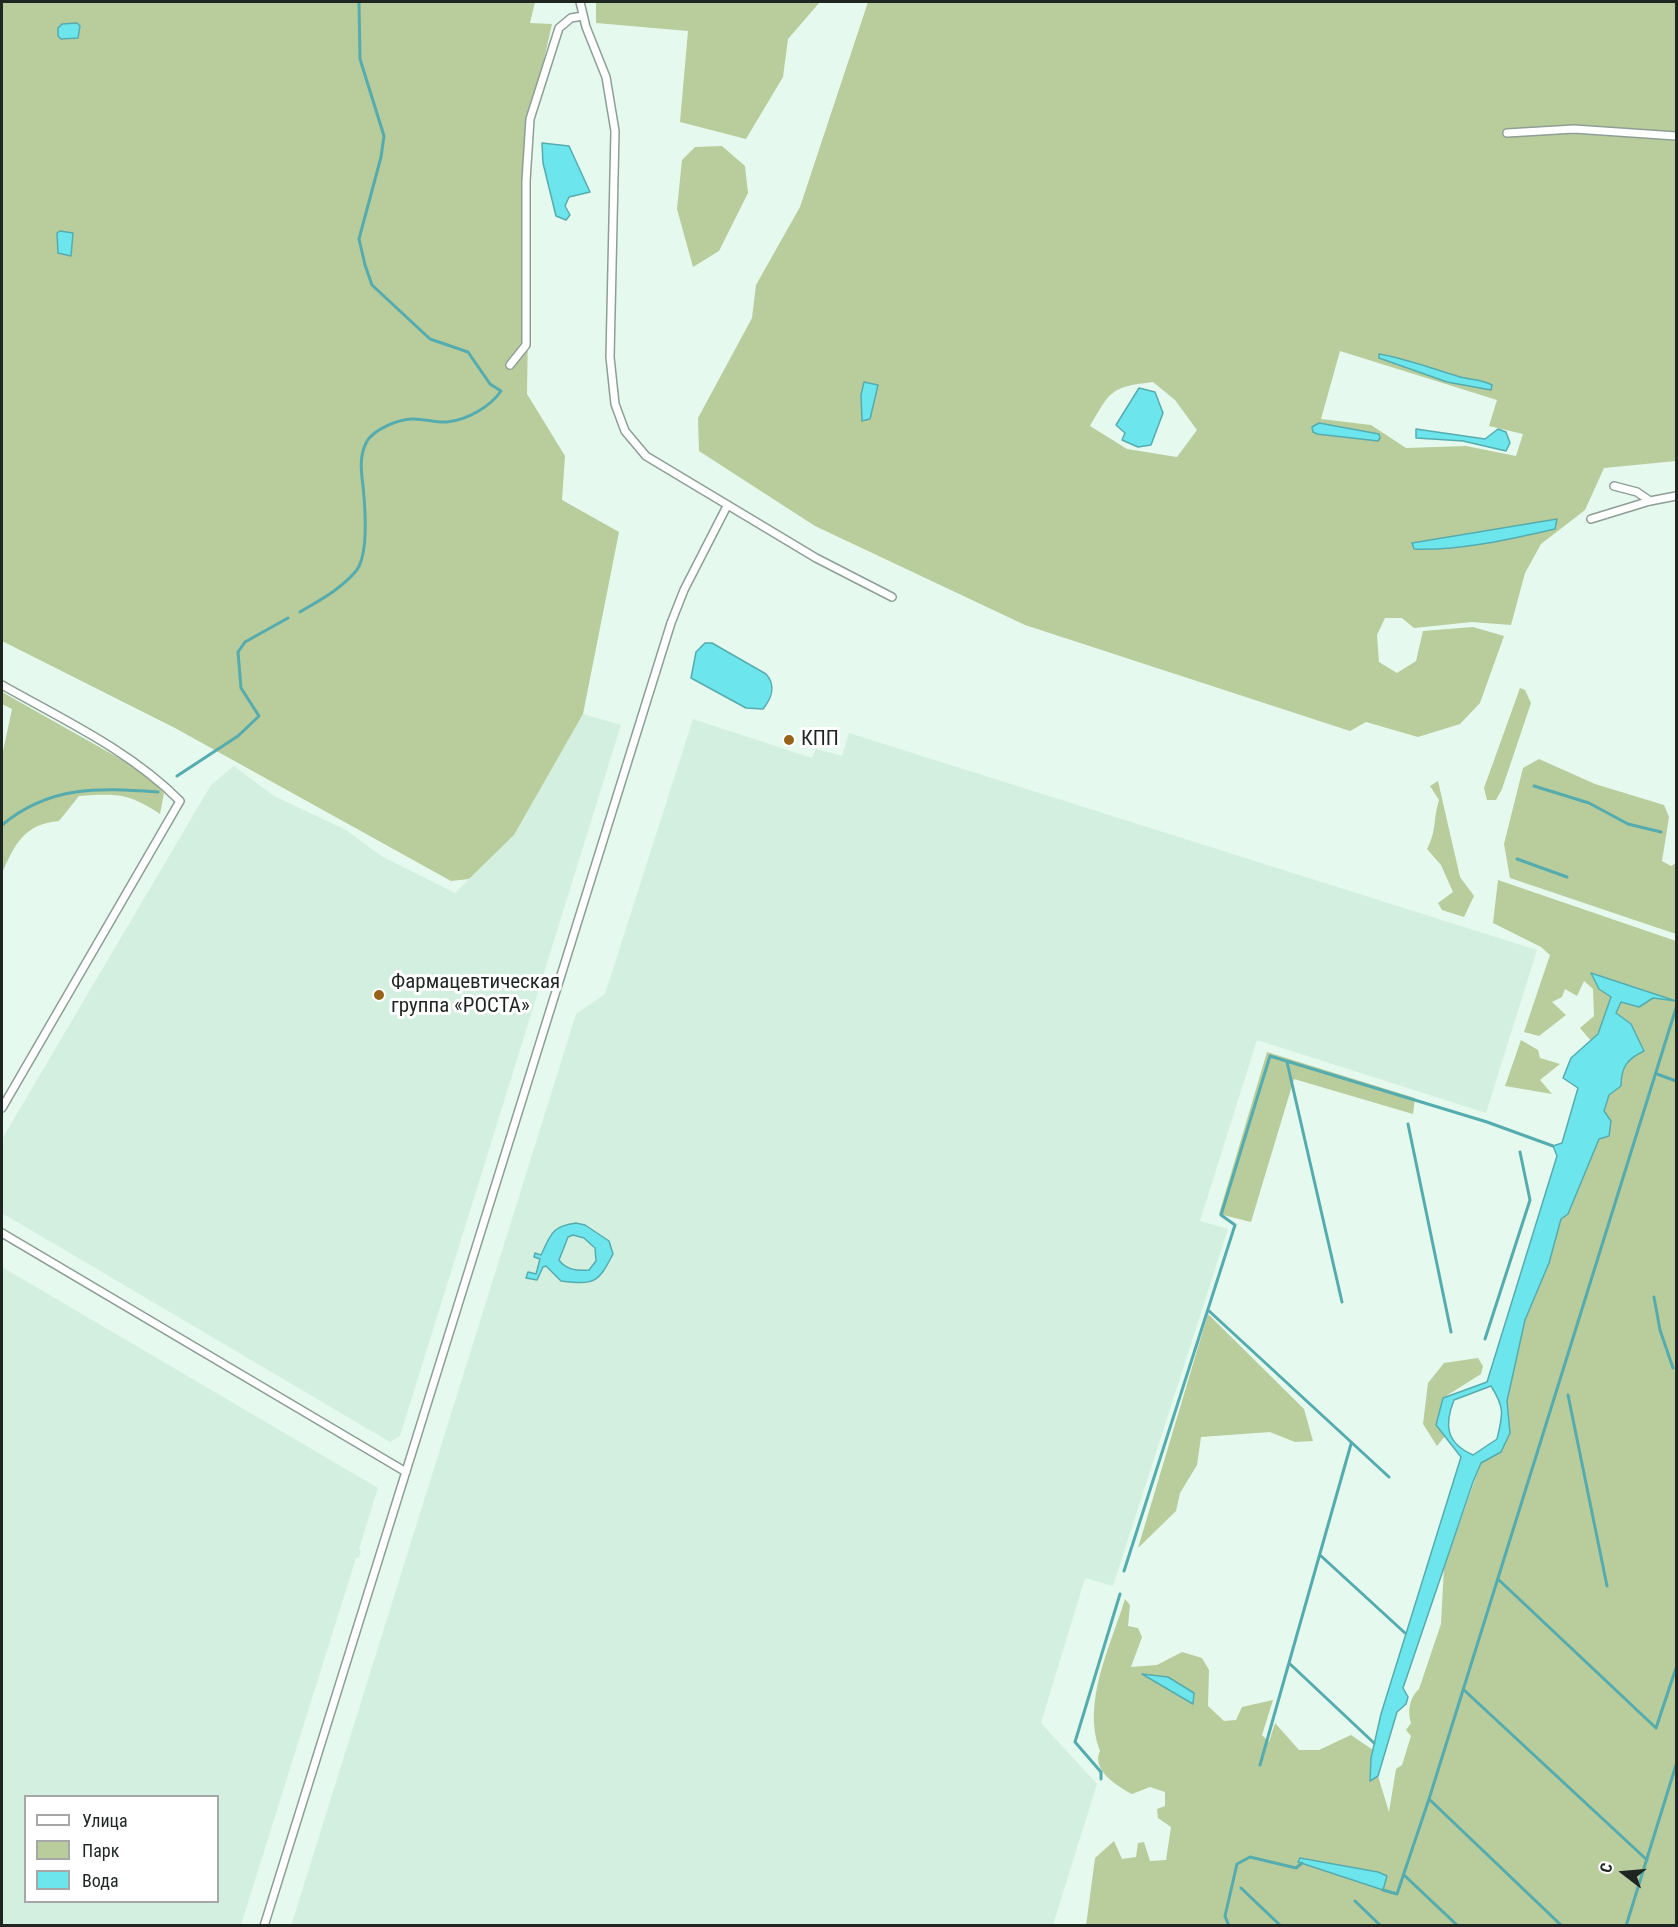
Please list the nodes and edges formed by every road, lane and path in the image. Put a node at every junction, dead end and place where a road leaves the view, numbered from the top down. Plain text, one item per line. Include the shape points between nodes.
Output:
1 (580, 2) edge
2 (584, 16) junction
3 (1507, 133) dead end
4 (1677, 136) edge
5 (510, 365) dead end
6 (1614, 486) dead end
7 (1677, 496) edge
8 (1650, 501) junction
9 (728, 506) junction
10 (1591, 519) dead end
11 (891, 597) dead end
12 (2, 685) edge
13 (2, 1108) edge
14 (2, 1233) edge
15 (406, 1472) junction
16 (264, 1926) edge

1 - 2 street
2 - 5 street via 571,18 559,28 530,119 526,345
2 - 9 street via 606,77 615,131 610,357 618,417 632,443 646,456
3 - 4 street via 1574,129
6 - 8 street via 1637,492
7 - 8 street
8 - 10 street
9 - 11 street
9 - 15 street via 671,622
12 - 13 street via 150,774 180,801
14 - 15 street
15 - 16 street

